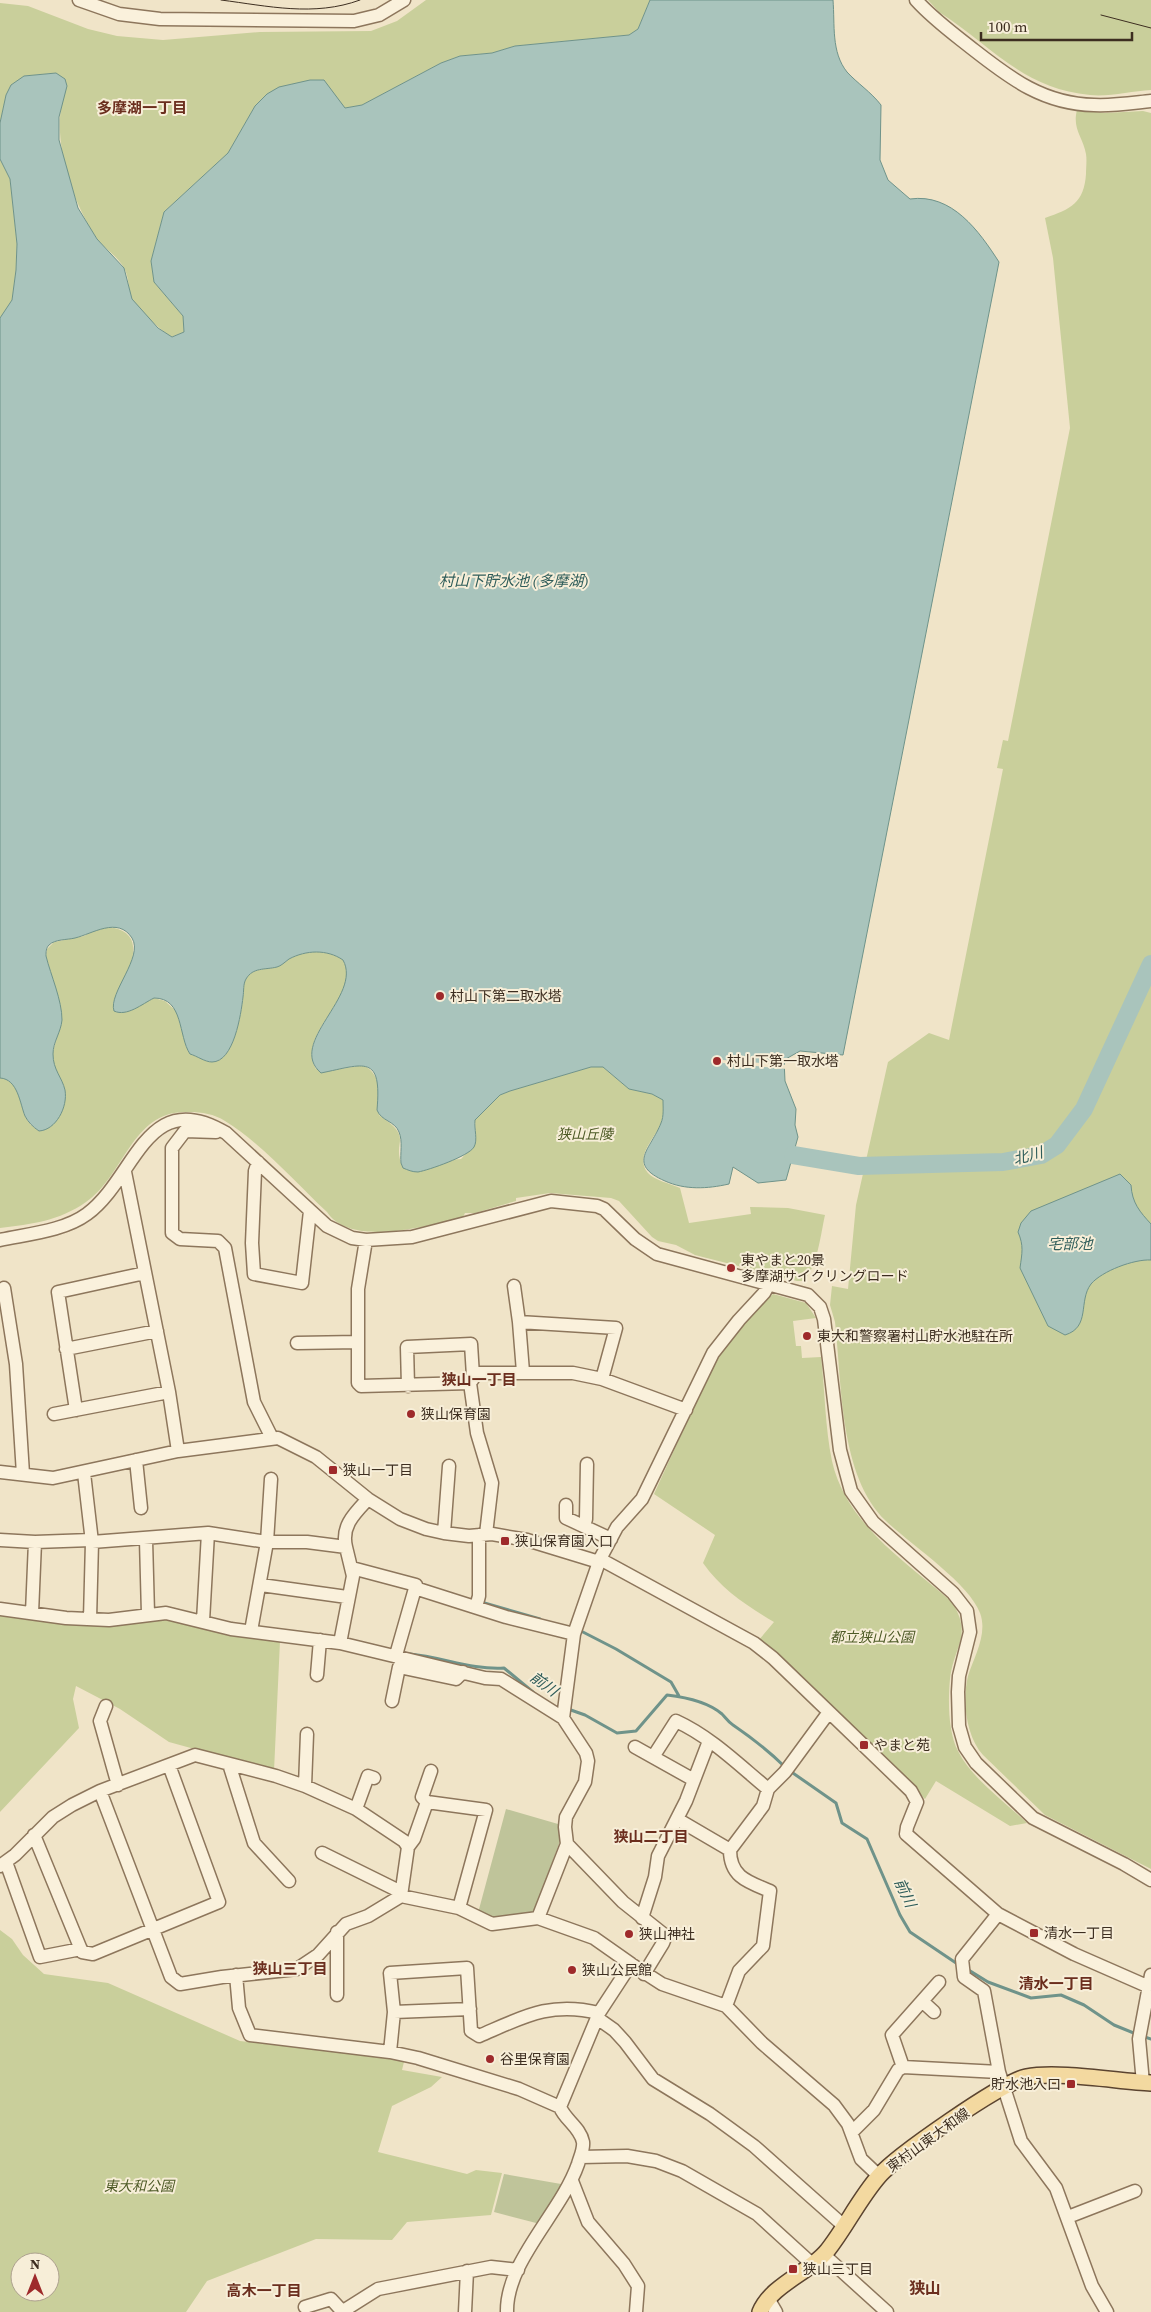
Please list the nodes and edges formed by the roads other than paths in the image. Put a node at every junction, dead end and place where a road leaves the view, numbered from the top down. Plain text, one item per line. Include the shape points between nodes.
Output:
1 (79, 0) edge
2 (404, 0) edge
3 (916, 0) edge
4 (1151, 101) edge
5 (226, 1133) junction
6 (258, 1162) junction
7 (125, 1172) junction
8 (310, 1211) junction
9 (0, 1240) edge
10 (366, 1240) junction
11 (145, 1273) junction
12 (769, 1284) junction
13 (514, 1286) dead end
14 (4, 1288) dead end
15 (519, 1322) junction
16 (157, 1331) junction
17 (358, 1342) junction
18 (298, 1343) dead end
19 (66, 1349) junction
20 (523, 1372) junction
21 (602, 1379) junction
22 (472, 1380) junction
23 (408, 1386) junction
24 (169, 1392) junction
25 (76, 1410) junction
26 (686, 1410) junction
27 (54, 1414) dead end
28 (272, 1438) junction
29 (178, 1451) junction
30 (136, 1460) junction
31 (587, 1464) dead end
32 (449, 1466) dead end
33 (0, 1472) edge
34 (84, 1472) junction
35 (23, 1474) junction
36 (271, 1478) dead end
37 (368, 1500) junction
38 (566, 1505) dead end
39 (141, 1508) dead end
40 (584, 1526) junction
41 (208, 1533) junction
42 (444, 1533) junction
43 (482, 1534) junction
44 (611, 1539) junction
45 (0, 1540) edge
46 (146, 1540) junction
47 (92, 1541) junction
48 (35, 1542) junction
49 (267, 1542) junction
50 (346, 1547) junction
51 (600, 1560) junction
52 (352, 1568) junction
53 (261, 1585) junction
54 (415, 1588) junction
55 (347, 1598) junction
56 (478, 1602) junction
57 (0, 1609) edge
58 (32, 1613) junction
59 (148, 1614) junction
60 (90, 1619) junction
61 (203, 1621) junction
62 (251, 1631) junction
63 (575, 1631) junction
64 (320, 1640) junction
65 (340, 1643) junction
66 (396, 1655) junction
67 (463, 1672) junction
68 (317, 1675) dead end
69 (392, 1701) dead end
70 (106, 1706) dead end
71 (564, 1711) junction
72 (829, 1712) junction
73 (308, 1734) dead end
74 (709, 1740) junction
75 (635, 1747) dead end
76 (653, 1757) junction
77 (229, 1764) junction
78 (169, 1765) junction
79 (431, 1771) dead end
80 (374, 1778) dead end
81 (694, 1780) junction
82 (118, 1785) junction
83 (305, 1786) junction
84 (768, 1789) junction
85 (100, 1791) junction
86 (427, 1802) junction
87 (356, 1809) junction
88 (676, 1820) junction
89 (34, 1835) junction
90 (567, 1844) junction
91 (408, 1847) junction
92 (730, 1850) junction
93 (322, 1853) dead end
94 (3, 1864) edge
95 (1151, 1880) edge
96 (289, 1881) dead end
97 (401, 1894) junction
98 (459, 1908) junction
99 (998, 1914) junction
100 (538, 1918) junction
101 (642, 1918) junction
102 (153, 1930) junction
103 (337, 1932) junction
104 (80, 1950) junction
105 (631, 1964) junction
106 (644, 1974) junction
107 (236, 1975) junction
108 (1149, 1980) edge
109 (939, 1982) dead end
110 (337, 1995) dead end
111 (922, 2001) junction
112 (726, 2006) junction
113 (470, 2009) junction
114 (394, 2012) junction
115 (934, 2012) dead end
116 (598, 2016) junction
117 (390, 2052) junction
118 (903, 2067) junction
119 (998, 2072) junction
120 (1147, 2083) edge
121 (1004, 2086) junction
122 (560, 2107) junction
123 (852, 2132) junction
124 (580, 2157) junction
125 (879, 2176) junction
126 (572, 2181) junction
127 (1134, 2191) dead end
128 (1068, 2217) junction
129 (844, 2226) junction
130 (818, 2260) junction
131 (518, 2270) junction
132 (467, 2271) junction
133 (305, 2307) dead end
134 (768, 2308) edge
135 (343, 2311) edge
136 (465, 2312) edge
137 (507, 2312) edge
138 (636, 2312) edge
139 (888, 2312) edge
140 (1107, 2312) edge

1 - 2 street via 119,14 160,19 354,20 379,15
3 - 4 street via 935,20 1005,74 1035,92 1092,105
5 - 6 street
5 - 7 street via 199,1122 167,1123 151,1133
5 - 28 street via 185,1131 172,1148 172,1233 180,1239 218,1241 225,1248 254,1402
6 - 8 street
6 - 8 street via 252,1225 254,1274 302,1283
7 - 9 street via 93,1210 78,1220
7 - 11 street
8 - 10 street via 334,1231
10 - 12 street via 412,1238 544,1202 568,1203 604,1210 635,1240 657,1254
10 - 17 street via 358,1289
11 - 16 street
11 - 19 street via 58,1292
12 - 26 street via 713,1353
12 - 95 street via 808,1295 822,1312 840,1455 858,1502 882,1531 959,1599 966,1611 970,1632 958,1684 958,1708 960,1734 970,1755 1038,1822
13 - 15 street
14 - 35 street via 16,1364
15 - 20 street
15 - 21 street via 616,1328
16 - 19 street
16 - 24 street
17 - 18 street
17 - 23 street via 358,1383 361,1386
19 - 25 street
20 - 21 street via 558,1372
20 - 22 street via 483,1373
21 - 26 street
22 - 23 street
22 - 23 street via 471,1344 407,1347
22 - 43 street via 477,1434 492,1483
24 - 25 street
24 - 29 street
25 - 27 street
26 - 44 street via 642,1499 617,1527
28 - 29 street
28 - 37 street via 284,1440 316,1457
29 - 30 street
30 - 34 street
30 - 39 street
31 - 40 street
32 - 42 street
33 - 35 street
34 - 35 street via 54,1478
34 - 47 street
36 - 49 street
37 - 42 street via 400,1519 426,1530
37 - 50 street via 349,1520 344,1538
38 - 40 street via 566,1518
40 - 44 street
41 - 46 street
41 - 49 street
41 - 61 street
42 - 43 street
43 - 51 street via 527,1540
43 - 56 street
44 - 51 street
45 - 48 street
46 - 47 street
46 - 59 street
47 - 48 street
47 - 60 street
48 - 58 street
49 - 50 street via 308,1542
49 - 53 street
50 - 52 street
51 - 63 street
51 - 72 street via 754,1643
52 - 54 street via 416,1585
52 - 55 street
53 - 55 street
53 - 62 street
54 - 56 street
54 - 66 street
55 - 65 street
56 - 63 street
57 - 58 street
58 - 60 street
59 - 60 street via 109,1620
59 - 61 street via 166,1613
61 - 62 street
62 - 64 street
63 - 71 street
64 - 65 street
64 - 68 street
65 - 66 street
66 - 67 street
67 - 69 street via 456,1679 399,1667
67 - 71 street via 502,1679
70 - 82 street via 100,1721
71 - 90 street via 588,1761 585,1782 566,1817
72 - 84 street
72 - 99 street via 911,1791 917,1802 906,1834
73 - 83 street
74 - 76 street via 676,1722
74 - 81 street
74 - 84 street
75 - 76 street
76 - 81 street
77 - 78 street via 195,1756
77 - 83 street
77 - 96 street via 254,1843
78 - 82 street
78 - 102 street via 219,1902
79 - 86 street via 422,1797
80 - 87 street via 368,1776
81 - 88 street
82 - 85 street
83 - 87 street
84 - 92 street via 763,1806
85 - 89 street via 59,1813
85 - 102 street
86 - 91 street
86 - 98 street via 486,1810
87 - 91 street
88 - 92 street
88 - 101 street via 658,1856
89 - 94 street
89 - 104 street
90 - 100 street
90 - 101 street
91 - 97 street
92 - 112 street via 730,1862 735,1872 770,1891 763,1946 739,1971
93 - 97 street
94 - 104 street via 40,1958
97 - 98 street
97 - 103 street
98 - 100 street via 492,1924
99 - 108 street via 1074,1954
99 - 119 street via 962,1959 964,1977 984,1991
100 - 105 street via 594,1938
101 - 106 street via 665,1938
102 - 104 street via 93,1954
102 - 107 street via 171,1977 180,1984
103 - 107 street via 318,1955 297,1969
103 - 110 street
105 - 106 street
105 - 116 street
106 - 112 street via 662,1984
107 - 117 street via 239,2008 250,2035
108 - 120 street via 1140,2034
109 - 111 street
111 - 115 street
111 - 118 street via 892,2035
112 - 123 street via 762,2043 821,2091
113 - 114 street
113 - 114 street via 468,1968 390,1973
113 - 116 street via 471,2031 478,2036 528,2014 550,2009 567,2007
114 - 117 street
116 - 122 street
116 - 129 street via 625,2042 652,2079 710,2114 754,2146
117 - 122 street via 519,2089
118 - 119 street
118 - 123 street via 874,2110
119 - 121 street
120 - 121 main road, 東村山東大和線 via 1044,2076
121 - 125 main road, 東村山東大和線
121 - 128 street via 1021,2141 1056,2188
122 - 124 street via 580,2133 583,2144
123 - 125 street via 861,2158
124 - 126 street
124 - 130 street via 637,2158 682,2171 756,2214
125 - 129 main road, 東村山東大和線
126 - 131 street
126 - 138 street via 588,2222 624,2264 638,2286
127 - 128 street
128 - 140 street via 1086,2270
129 - 130 main road, 東村山東大和線
130 - 134 main road, 東村山東大和線
130 - 139 street
131 - 132 street via 491,2267
131 - 137 street via 510,2286
132 - 135 street via 378,2289
132 - 136 street
133 - 135 street via 331,2299

